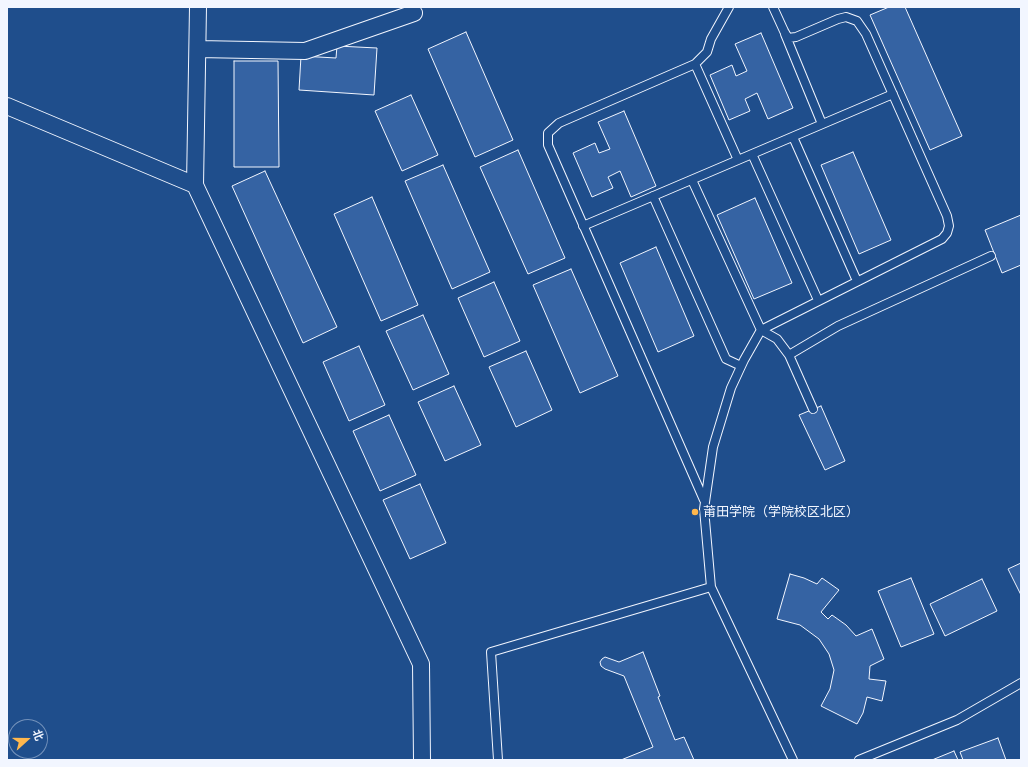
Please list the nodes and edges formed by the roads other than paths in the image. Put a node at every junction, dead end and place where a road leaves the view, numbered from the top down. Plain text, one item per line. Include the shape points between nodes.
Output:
1 (198, 7) edge
2 (729, 7) edge
3 (773, 7) edge
4 (414, 13) dead end
5 (784, 32) junction
6 (198, 49) junction
7 (695, 64) junction
8 (893, 94) junction
9 (7, 106) edge
10 (822, 124) junction
11 (793, 137) junction
12 (752, 154) junction
13 (738, 160) junction
14 (692, 180) junction
15 (196, 185) junction
16 (653, 196) junction
17 (583, 226) junction
18 (991, 256) dead end
19 (858, 281) junction
20 (818, 300) junction
21 (761, 330) junction
22 (789, 355) junction
23 (741, 366) junction
24 (813, 409) dead end
25 (705, 500) junction
26 (711, 587) junction
27 (1021, 683) edge
28 (422, 760) edge
29 (498, 760) edge
30 (792, 760) edge
31 (859, 760) edge

1 - 6 street
2 - 7 lane via 707,52
3 - 5 lane
4 - 6 street via 305,51
5 - 8 lane via 788,38 796,37 838,19 846,17 857,20
5 - 10 lane
6 - 15 street
7 - 13 lane
7 - 17 lane via 559,123 548,133 548,145
8 - 10 lane
8 - 19 lane via 947,216 949,226 942,239
9 - 15 street
10 - 11 lane
11 - 12 lane
11 - 19 lane
12 - 13 lane
12 - 20 lane
13 - 14 lane
14 - 16 lane
14 - 21 lane
15 - 28 street via 421,664
16 - 17 lane
16 - 23 lane via 726,359
17 - 25 lane
18 - 22 lane via 838,326
19 - 20 lane
20 - 21 lane
21 - 22 lane via 777,340
21 - 23 lane
22 - 24 lane
23 - 25 lane via 731,388 713,448
25 - 26 lane
26 - 29 lane via 491,652
26 - 30 lane
27 - 31 lane via 958,720

